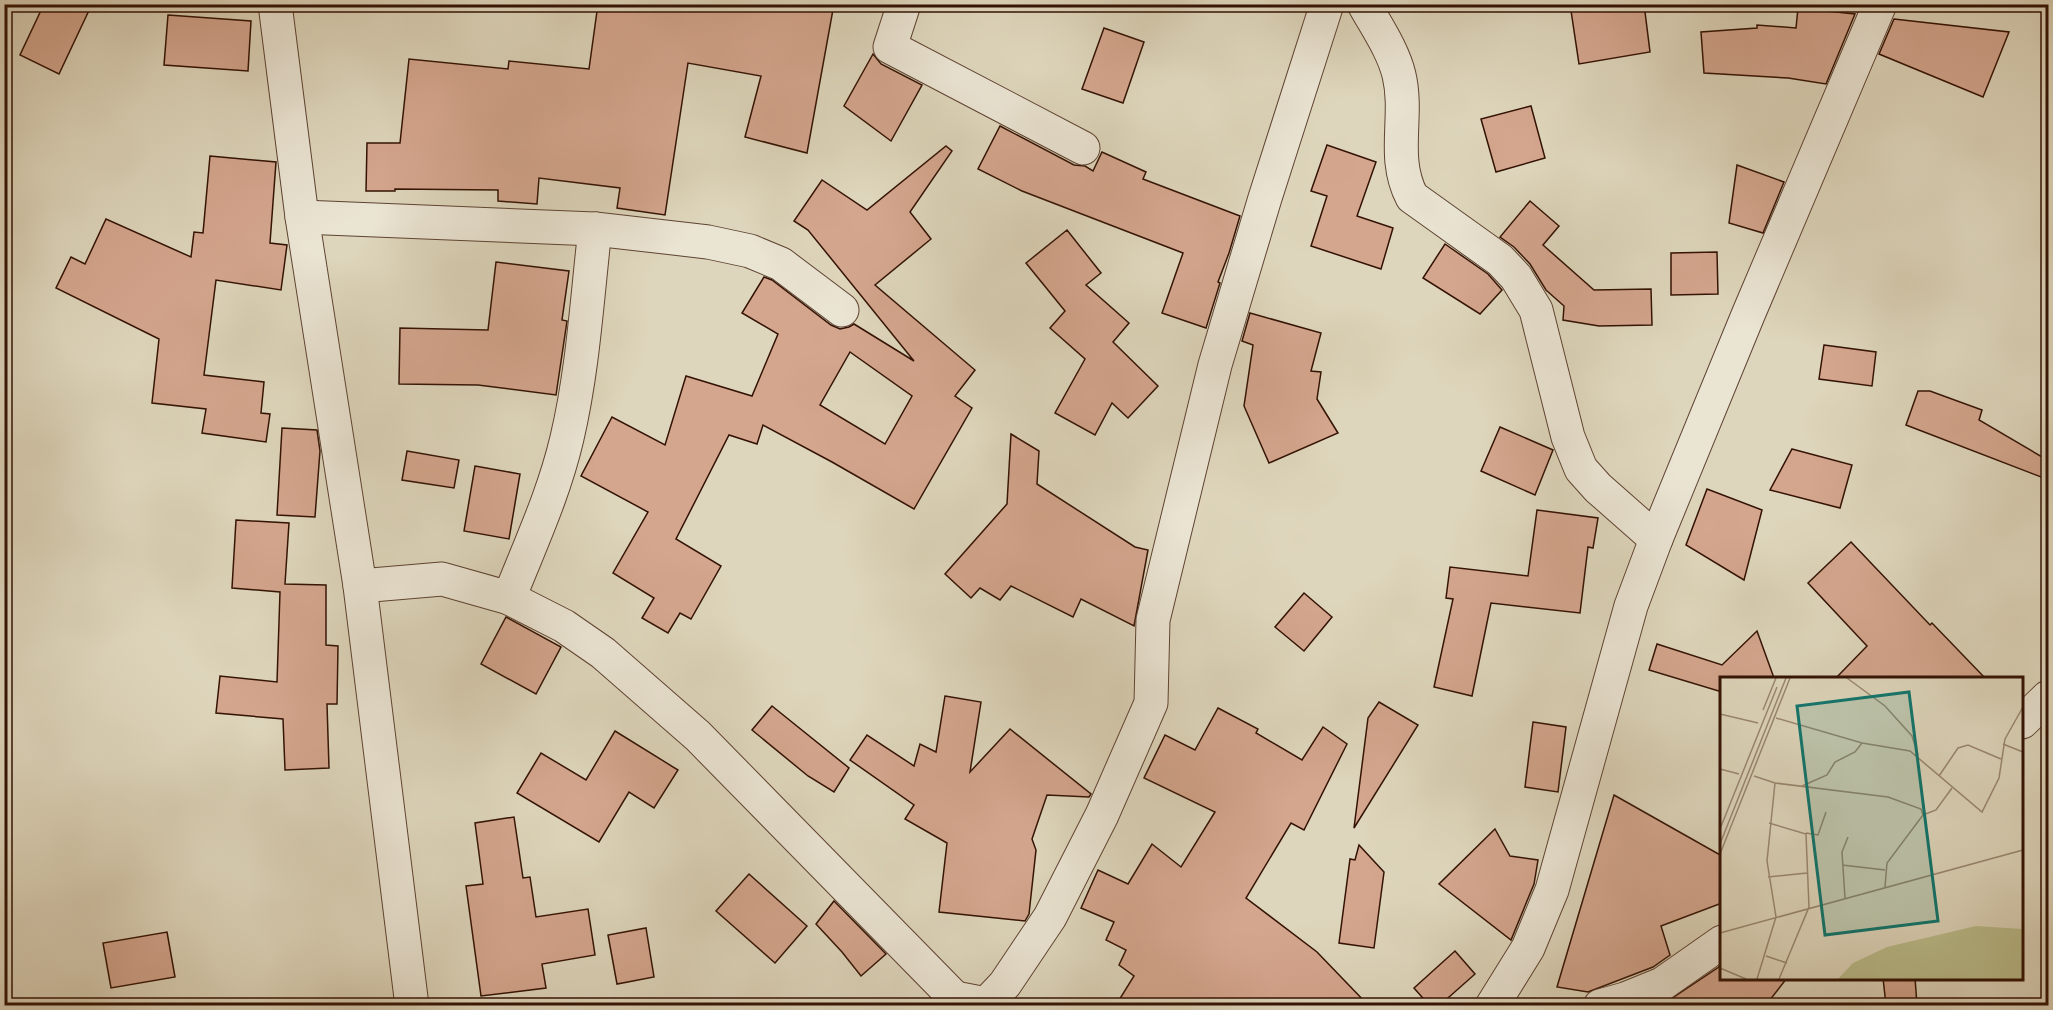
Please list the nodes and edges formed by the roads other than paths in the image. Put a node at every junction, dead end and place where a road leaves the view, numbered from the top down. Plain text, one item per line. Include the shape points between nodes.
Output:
1 (275, 4) edge
2 (904, 4) edge
3 (1327, 4) edge
4 (1364, 4) edge
5 (1880, 4) edge
6 (1083, 148) dead end
7 (302, 217) junction
8 (595, 229) junction
9 (842, 310) dead end
10 (1656, 539) junction
11 (360, 586) junction
12 (509, 598) junction
13 (2049, 697) edge
14 (2023, 721) edge
15 (1720, 943) edge
16 (955, 1002) edge
17 (412, 1005) edge
18 (1492, 1005) edge
19 (1600, 1005) edge

1 - 7 street
2 - 6 street via 890,47
3 - 16 street via 1215,365 1153,621 1151,703 1102,815 1043,927 1005,984 986,1004
4 - 10 street via 1399,74 1403,108 1400,162 1412,197 1500,260 1516,277 1536,310 1568,437 1581,469
5 - 10 street
7 - 8 street
7 - 11 street
8 - 9 street via 750,250 781,264
8 - 12 street via 580,370 567,437 544,513
10 - 18 street via 1631,606 1552,890 1528,948
11 - 12 street via 441,579
11 - 17 street
12 - 16 street via 564,626 603,653 698,736
13 - 14 street
15 - 19 street via 1662,984

